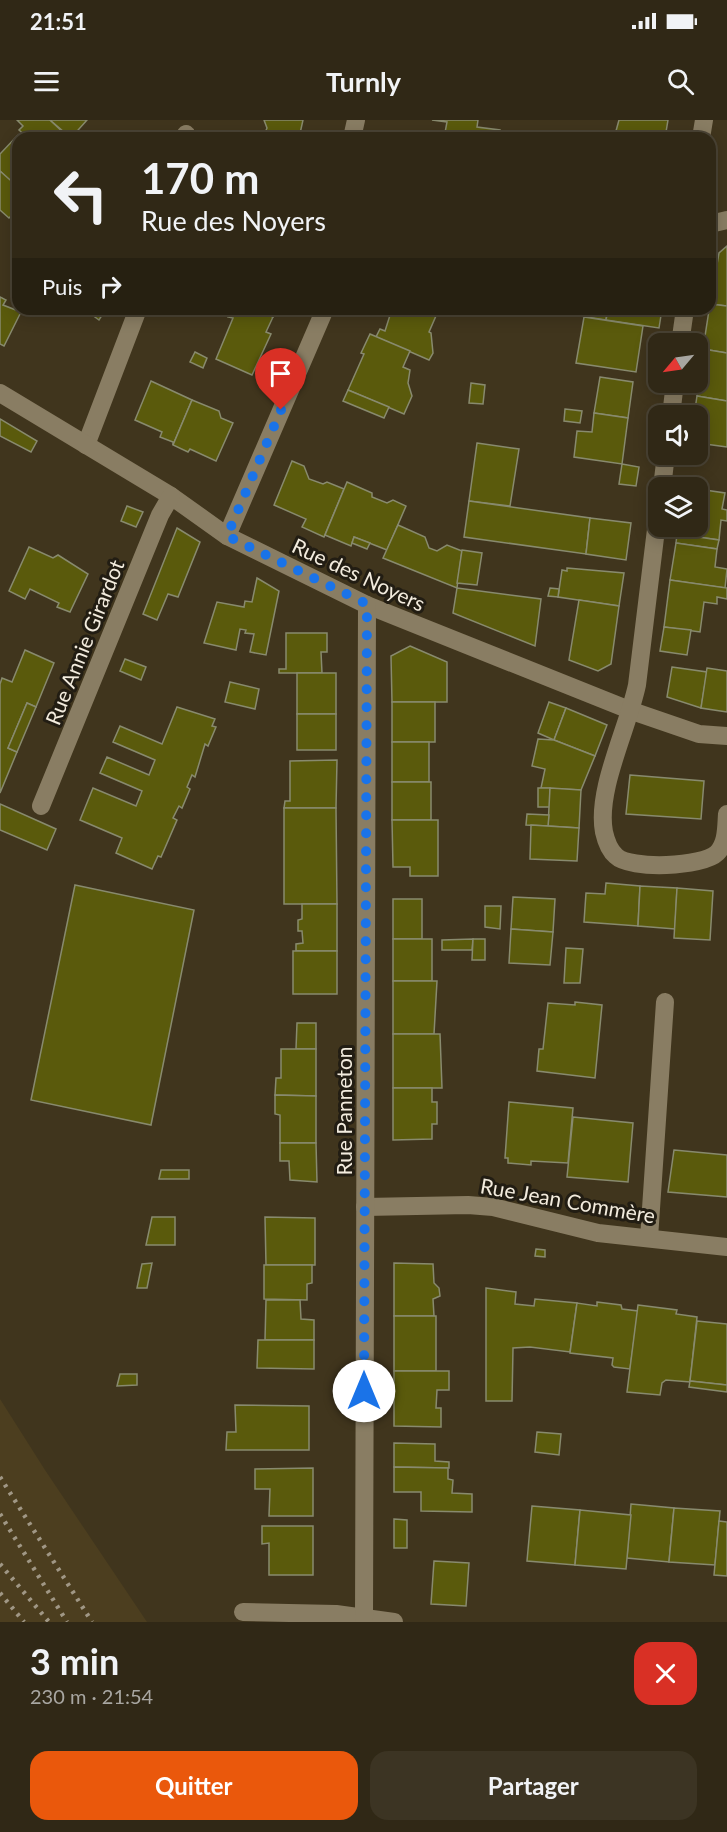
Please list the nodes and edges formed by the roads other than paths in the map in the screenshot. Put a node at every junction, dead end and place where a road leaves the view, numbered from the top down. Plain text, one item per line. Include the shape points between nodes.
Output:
1 (136, 315) edge
2 (322, 315) edge
3 (683, 315) edge
4 (681, 333) edge
5 (0, 393) edge
6 (86, 445) junction
7 (171, 496) junction
8 (227, 536) junction
9 (655, 537) edge
10 (367, 604) junction
11 (632, 711) junction
12 (727, 736) edge
13 (40, 806) dead end
14 (727, 814) edge
15 (665, 1002) dead end
16 (365, 1207) junction
17 (649, 1239) junction
18 (727, 1247) edge
19 (243, 1612) dead end
20 (370, 1620) edge
21 (394, 1622) edge

1 - 6 street
2 - 8 street
3 - 4 street
5 - 6 street, Rue des Noyers
6 - 7 street, Rue des Noyers
7 - 8 street, Rue des Noyers
7 - 13 street, Rue Annie Girardot
8 - 10 street, Rue des Noyers
9 - 11 street
10 - 11 street, Rue des Noyers
10 - 16 street, Rue Panneton
11 - 12 street, Rue des Noyers via 699,734
11 - 14 street via 612,767 604,810 608,846 617,858 684,865 703,861 717,854 724,842
15 - 17 street
16 - 17 street, Rue Jean Commère via 494,1207 561,1226
16 - 20 street, Rue Panneton
17 - 18 street, Rue Jean Commère
19 - 20 street via 336,1614
20 - 21 street

